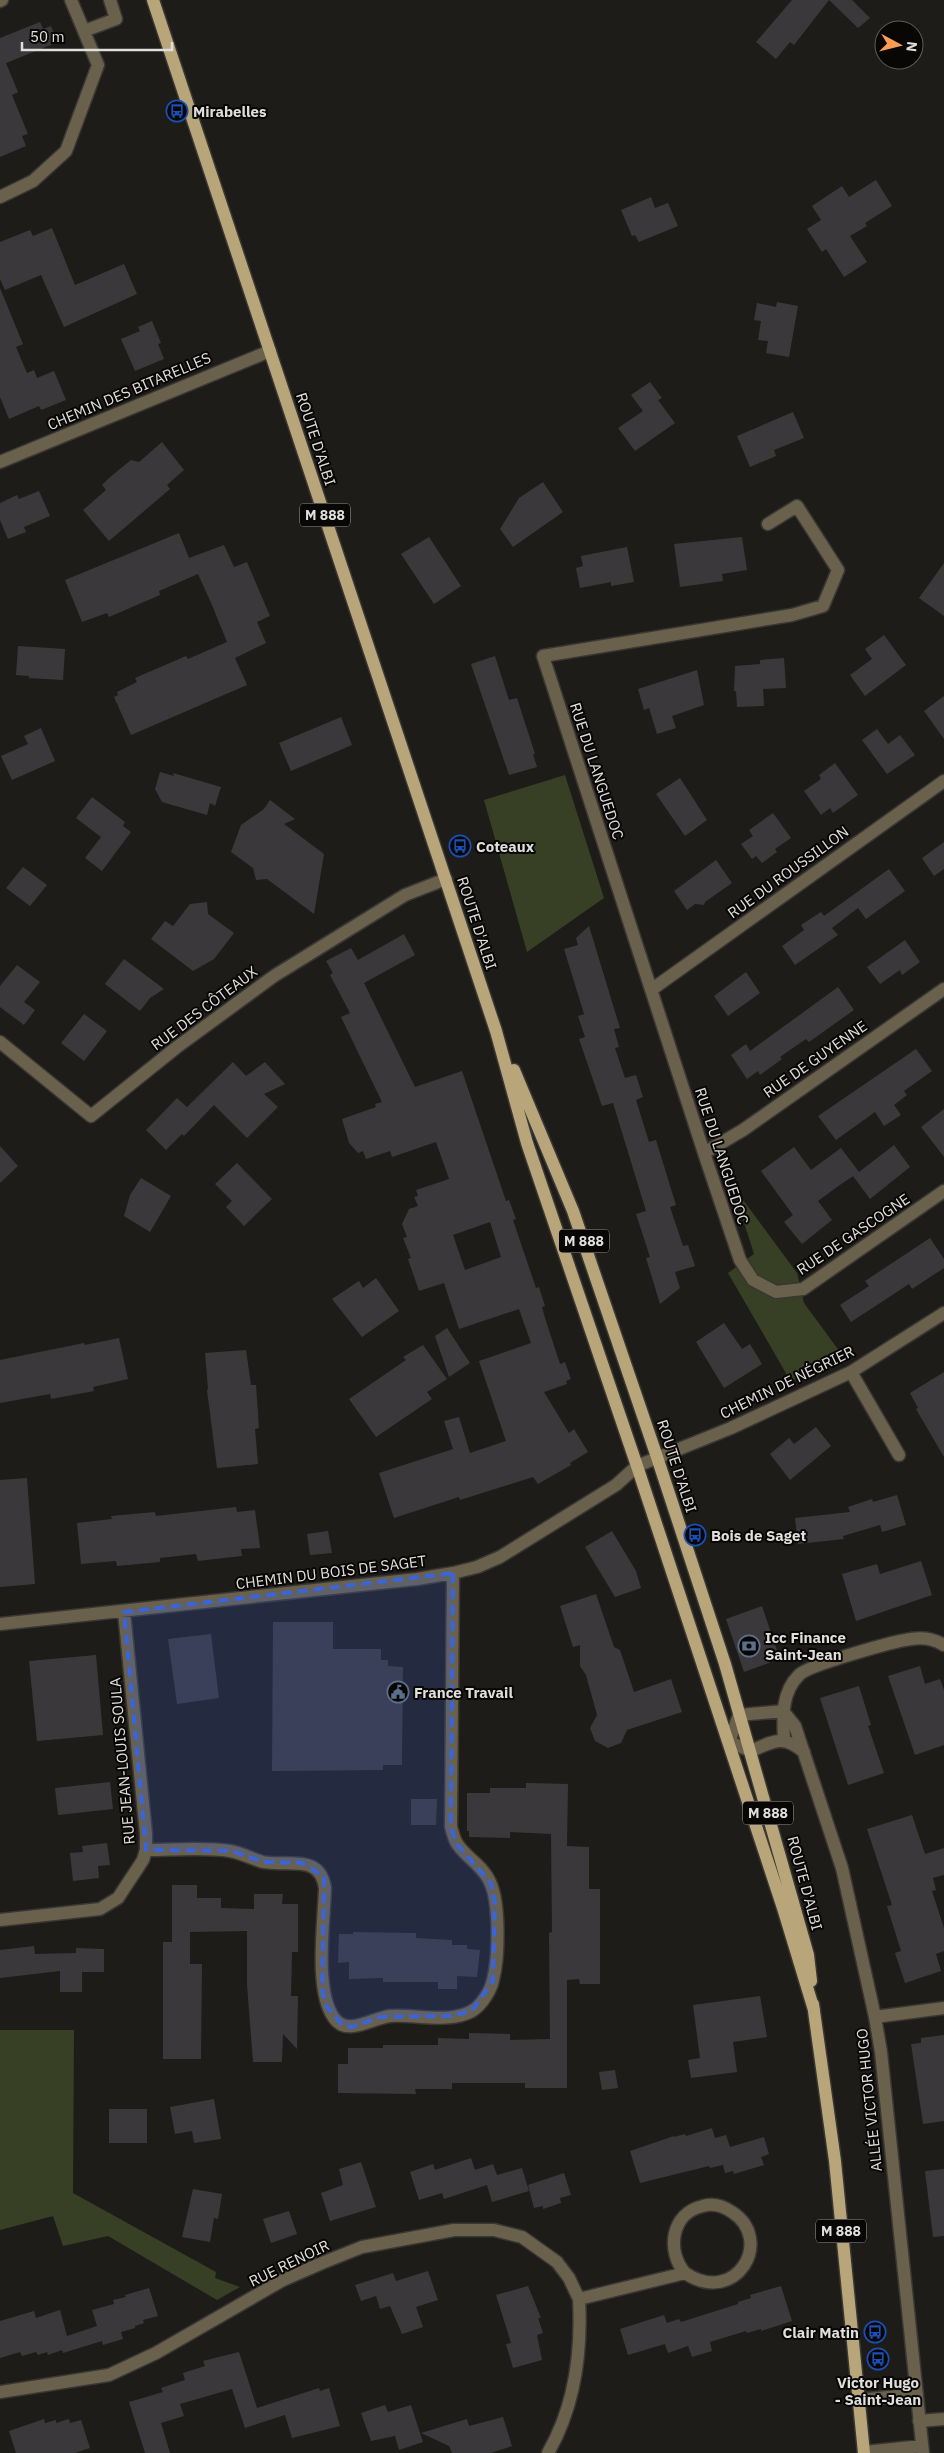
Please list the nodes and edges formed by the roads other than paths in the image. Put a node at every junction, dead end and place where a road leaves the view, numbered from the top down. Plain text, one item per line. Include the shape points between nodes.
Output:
1 (71, 0) edge
2 (110, 0) edge
3 (153, 0) edge
4 (84, 31) junction
5 (0, 197) edge
6 (270, 352) junction
7 (0, 462) edge
8 (768, 524) dead end
9 (944, 780) edge
10 (446, 879) junction
11 (944, 989) edge
12 (651, 990) junction
13 (496, 1031) junction
14 (0, 1042) edge
15 (704, 1154) junction
16 (944, 1191) edge
17 (776, 1292) joint
18 (944, 1313) edge
19 (851, 1372) junction
20 (899, 1455) dead end
21 (657, 1457) junction
22 (637, 1466) junction
23 (452, 1574) junction
24 (124, 1612) junction
25 (0, 1624) edge
26 (944, 1645) edge
27 (783, 1711) junction
28 (739, 1715) junction
29 (784, 1740) junction
30 (729, 1742) junction
31 (751, 1751) junction
32 (804, 1752) junction
33 (146, 1850) junction
34 (0, 1920) edge
35 (944, 2008) edge
36 (814, 2010) junction
37 (875, 2017) junction
38 (685, 2273) junction
39 (579, 2299) junction
40 (0, 2392) edge
41 (916, 2394) junction
42 (859, 2400) junction
43 (944, 2419) edge
44 (919, 2420) junction
45 (922, 2449) edge
46 (548, 2453) edge
47 (864, 2453) edge

1 - 4 street
2 - 4 street via 116,18
3 - 6 main road, ROUTE D'ALBI / M 888
4 - 5 street via 98,66 66,150 33,181
6 - 7 street, CHEMIN DES BITARELLES
6 - 10 main road, ROUTE D'ALBI / M 888
8 - 12 street, RUE DU LANGUEDOC via 797,506 838,570 823,606 792,615 543,656
9 - 12 street, RUE DU ROUSSILLON
10 - 13 main road, ROUTE D'ALBI / M 888
10 - 14 street, RUE DES CÔTEAUX via 405,895 274,976 177,1047 91,1116
11 - 15 street, RUE DE GUYENNE
12 - 15 street, RUE DU LANGUEDOC
13 - 21 main road, ROUTE D'ALBI / M 888 via 573,1212
13 - 22 main road, ROUTE D'ALBI / M 888 via 527,1143
15 - 17 street, RUE DU LANGUEDOC via 740,1260 753,1280
16 - 17 street, RUE DE GASCOGNE via 803,1288
18 - 19 street, CHEMIN DE NÉGRIER
19 - 20 street
19 - 21 street, CHEMIN DE NÉGRIER via 731,1428
21 - 22 street, CHEMIN DE NÉGRIER
21 - 28 main road, ROUTE D'ALBI / M 888
22 - 23 street, CHEMIN DU BOIS DE SAGET via 616,1485 500,1557
22 - 30 main road, ROUTE D'ALBI / M 888
23 - 24 street, CHEMIN DU BOIS DE SAGET
23 - 33 street via 451,1827 457,1844 483,1869 491,1883 495,1902 493,1981 485,1998 472,2011 451,2016 381,2017 352,2027 343,2026 326,2006 322,1990 324,1876 302,1863 263,1862 232,1851
24 - 25 street, CHEMIN DU BOIS DE SAGET
24 - 33 street, RUE JEAN-LOUIS SOULA
26 - 27 street via 934,1639 911,1639 816,1666 799,1674 791,1686
27 - 28 street
27 - 29 street
27 - 32 street, ALLÉE VICTOR HUGO via 795,1726
28 - 30 street
28 - 31 main road, ROUTE D'ALBI / M 888
29 - 31 street
29 - 32 street
30 - 31 street
30 - 36 main road, ROUTE D'ALBI / M 888
31 - 36 main road, ROUTE D'ALBI / M 888 via 808,1955
32 - 37 street, ALLÉE VICTOR HUGO via 852,1903
33 - 34 street, RUE JEAN-LOUIS SOULA via 127,1887 118,1898 100,1909
35 - 37 street
36 - 42 main road, ROUTE D'ALBI / M 888 via 835,2162
37 - 41 street, ALLÉE VICTOR HUGO
38 - 38 street via 709,2284 735,2276 748,2260 750,2234 741,2218 724,2207 711,2205 701,2206 681,2219 674,2231 672,2245
38 - 39 street
39 - 40 street, RUE RENOIR via 569,2278 556,2262 522,2237 494,2230 454,2230 362,2247 322,2263 283,2280 156,2354 109,2375
39 - 46 street via 578,2369 570,2403
41 - 42 street
41 - 44 street, ALLÉE VICTOR HUGO
42 - 47 main road, ROUTE D'ALBI / M 888
43 - 44 street
44 - 45 street, ALLÉE VICTOR HUGO
45 - 47 street

